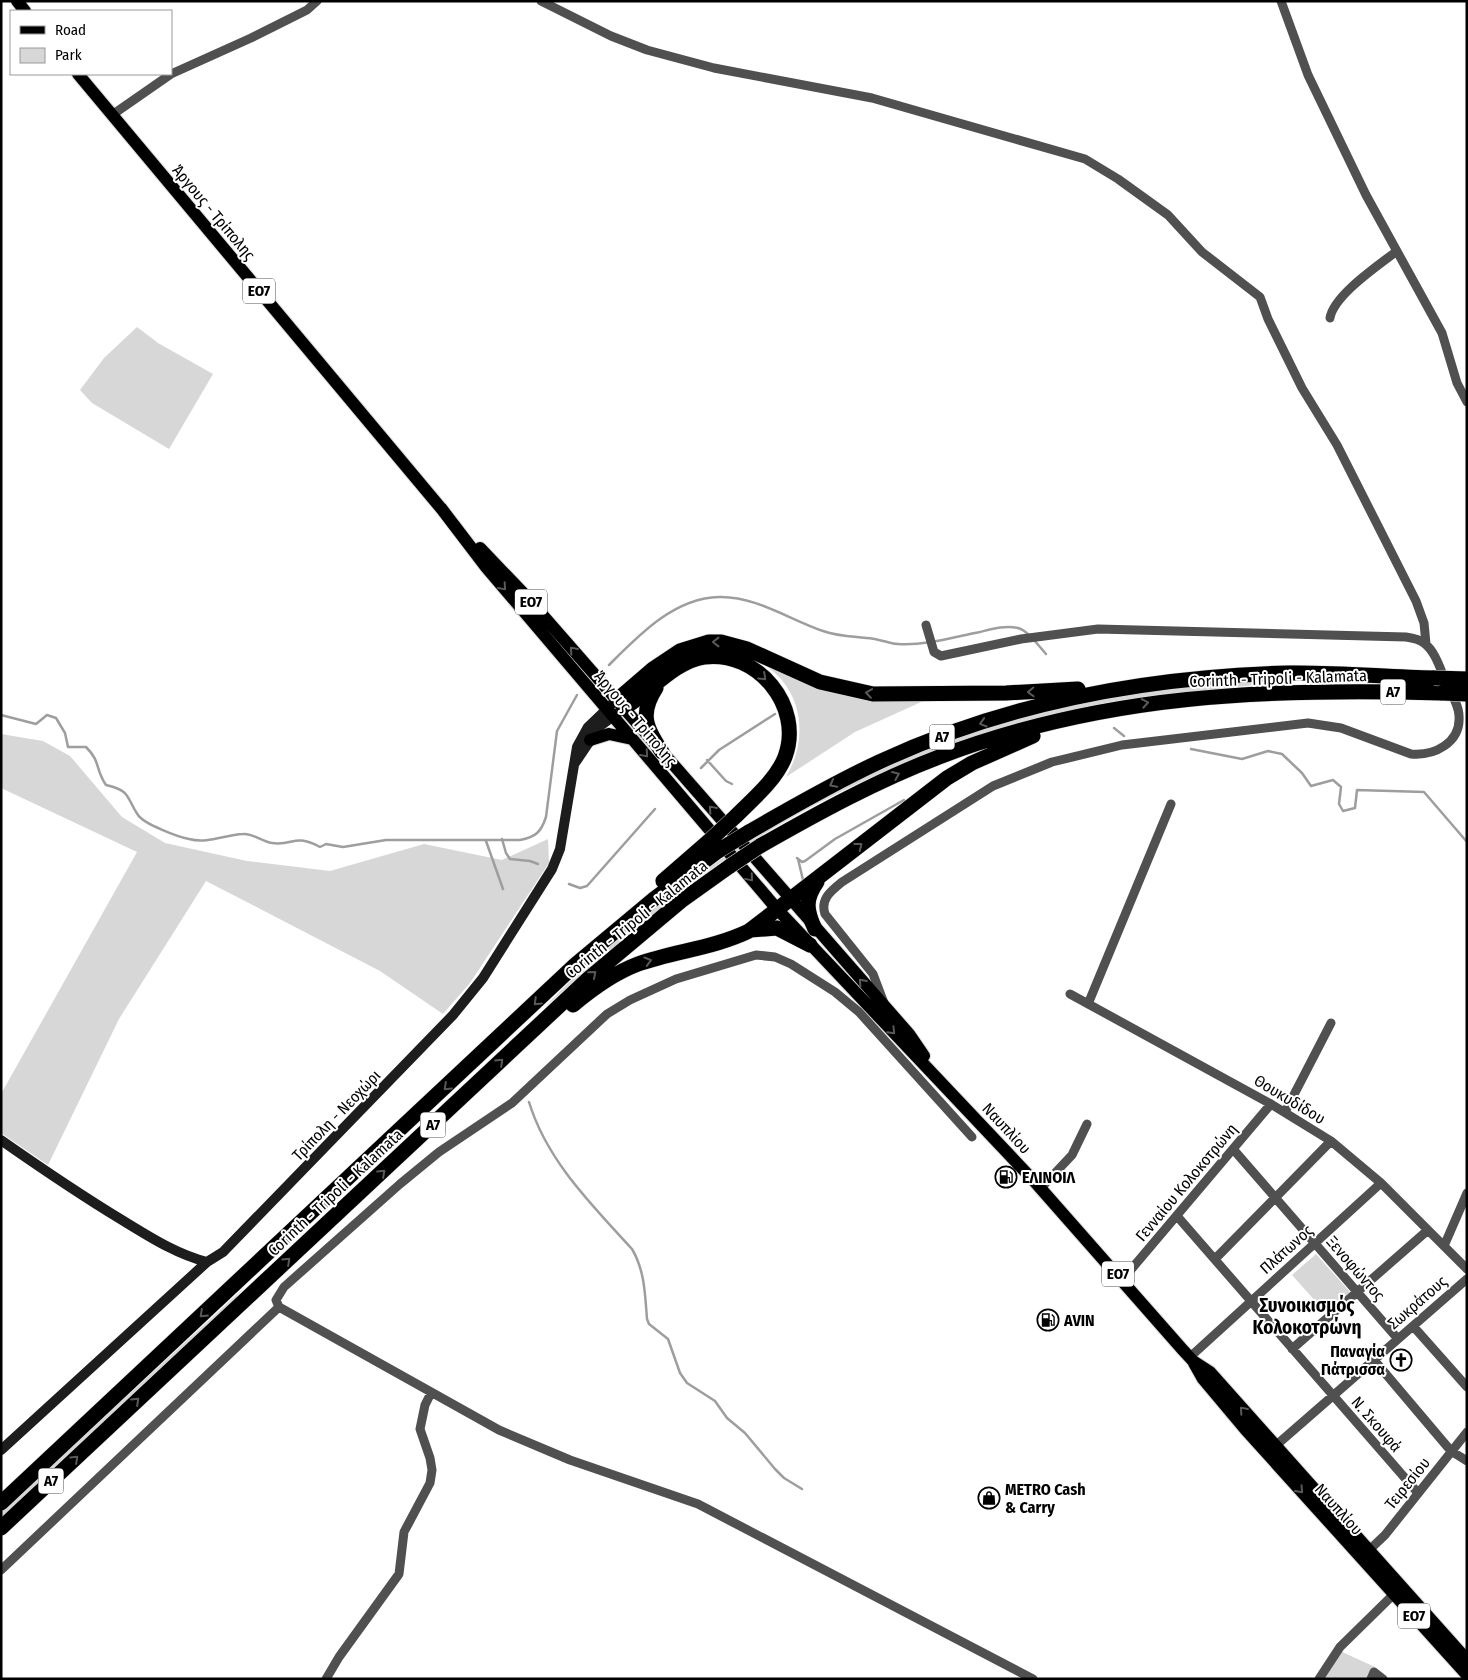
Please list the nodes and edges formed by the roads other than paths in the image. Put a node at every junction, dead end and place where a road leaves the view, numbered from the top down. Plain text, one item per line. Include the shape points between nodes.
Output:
1 (317, 1) edge
2 (1281, 1) edge
3 (543, 2) edge
4 (172, 74) edge
5 (79, 75) edge
6 (170, 75) edge
7 (112, 115) junction
8 (1397, 251) junction
9 (1330, 318) dead end
10 (1467, 402) edge
11 (926, 625) dead end
12 (1426, 644) junction
13 (1467, 679) edge
14 (658, 684) junction
15 (1150, 684) junction
16 (1467, 694) edge
17 (615, 708) junction
18 (1097, 712) junction
19 (632, 739) junction
20 (590, 740) junction
21 (662, 752) junction
22 (574, 765) junction
23 (1171, 804) dead end
24 (713, 846) junction
25 (820, 876) junction
26 (790, 899) junction
27 (776, 909) junction
28 (815, 929) junction
29 (749, 931) junction
30 (810, 946) junction
31 (1070, 994) dead end
32 (1088, 1004) junction
33 (886, 1008) junction
34 (1331, 1023) dead end
35 (519, 1043) junction
36 (935, 1074) junction
37 (1271, 1104) junction
38 (1285, 1112) junction
39 (1087, 1124) dead end
40 (972, 1137) dead end
41 (1, 1140) edge
42 (1331, 1141) junction
43 (1233, 1149) junction
44 (1381, 1183) junction
45 (1041, 1188) junction
46 (1467, 1193) edge
47 (1275, 1198) junction
48 (1177, 1216) junction
49 (1428, 1230) junction
50 (1315, 1243) junction
51 (1444, 1246) junction
52 (1215, 1259) junction
53 (207, 1262) junction
54 (1467, 1269) edge
55 (1467, 1279) edge
56 (1123, 1280) junction
57 (1357, 1292) junction
58 (1251, 1301) junction
59 (280, 1307) junction
60 (1413, 1326) junction
61 (1398, 1339) junction
62 (1292, 1349) junction
63 (1191, 1359) junction
64 (1374, 1360) junction
65 (1467, 1387) edge
66 (431, 1393) junction
67 (1333, 1396) junction
68 (1467, 1432) edge
69 (1, 1450) edge
70 (1271, 1450) junction
71 (1452, 1451) junction
72 (1467, 1461) edge
73 (1418, 1493) junction
74 (1, 1503) edge
75 (1, 1528) edge
76 (1365, 1554) junction
77 (1, 1570) edge
78 (1394, 1594) junction
79 (1467, 1660) edge
80 (1467, 1675) edge
81 (326, 1679) edge
82 (1033, 1679) edge
83 (1319, 1679) edge
84 (1371, 1679) edge
85 (1384, 1679) edge

1 - 4 street via 307,10
2 - 8 street via 1308,75
3 - 12 street via 647,50 714,68 872,98 1085,159 1168,215 1202,252 1260,297 1302,388 1337,445 1416,601 1424,623
5 - 7 main road, Άργους - Τρίπολης / ΕΟ7
6 - 7 street
7 - 17 main road, Άργους - Τρίπολης / ΕΟ7 via 441,508 525,595
8 - 9 street via 1358,283 1336,305
8 - 10 street via 1442,333 1457,383
11 - 12 street via 934,652 941,656 1037,636 1098,629 1406,637
12 - 33 street via 1437,660 1460,715 1451,741 1433,753 1411,754 1354,732 1308,723 1122,745 1052,762 993,786 842,882 825,898 825,914 872,974
13 - 15 highway, Corinth - Tripoli - Kalamata / Α7, bridge via 1287,673
14 - 17 highway
14 - 21 highway via 647,703 646,720
14 -> 24 highway, bridge via 686,663 703,657 723,657 754,668 785,706 790,729 785,757
15 -> 17 highway via 1006,693 873,694 820,682 747,648 709,642 680,651 653,669
15 -> 24 highway, Corinth - Tripoli - Kalamata / Α7, bridge via 1038,707 942,737 846,777 749,832
18 -> 16 highway, Corinth - Tripoli - Kalamata / Α7, bridge via 1170,700 1260,692
17 - 19 main road, Άργους - Τρίπολης / ΕΟ7
17 - 20 main road, Τρίπολη - Νεοχώρι
17 - 21 main road, Άργους - Τρίπολης / ΕΟ7
17 - 22 main road, Τρίπολη - Νεοχώρι via 596,717 581,739
25 -> 18 highway via 947,778 972,763
35 -> 18 highway, Corinth - Tripoli - Kalamata / Α7, bridge via 638,936 760,846 854,794 930,760 990,739
19 - 20 main road via 609,734
19 -> 27 main road, Άργους - Τρίπολης / ΕΟ7
20 - 22 main road, Τρίπολη - Νεοχώρι
26 -> 21 main road, Άργους - Τρίπολης / ΕΟ7
22 - 53 main road, Τρίπολη - Νεοχώρι via 555,864 483,978 402,1069 223,1252
23 - 32 street
24 -> 74 highway, Corinth - Tripoli - Kalamata / Α7 via 575,965
25 - 26 highway
25 - 28 highway via 807,903
26 - 27 highway
26 - 28 main road, Άργους - Τρίπολης / ΕΟ7
27 - 29 highway
27 - 30 main road, Άργους - Τρίπολης / ΕΟ7
33 -> 28 main road, Ναυπλίου / ΕΟ7
29 - 30 highway via 777,928
35 -> 29 highway via 621,972 639,964 728,941
30 -> 36 main road, Ναυπλίου / ΕΟ7
31 - 32 street, Θουκυδίδου
32 - 37 street, Θουκυδίδου
33 - 36 main road, Ναυπλίου / ΕΟ7 via 916,1042
34 - 38 street
75 -> 35 highway, Corinth - Tripoli - Kalamata / Α7
36 - 45 main road, Ναυπλίου / ΕΟ7
37 - 38 street, Θουκυδίδου
37 - 43 street, Γενναίου Κολοκοτρώνη
38 - 42 street, Θουκυδίδου
39 - 45 street via 1072,1155
40 - 59 street via 859,1012 791,964 775,957 756,955 676,979 607,1014 512,1103 439,1152 392,1190 284,1287 277,1297
41 - 53 main road via 152,1239 186,1257
42 - 44 street, Θουκυδίδου
42 - 47 street
43 - 47 street, Ξενοφώντος
43 - 48 street, Γενναίου Κολοκοτρώνη
44 - 49 street, Θουκυδίδου
44 - 50 street, Πλάτωνος
45 - 56 main road, Ναυπλίου / ΕΟ7
46 - 51 street
47 - 50 street, Ξενοφώντος
47 - 52 street
48 - 52 street, Ν. Σκουφά
48 - 56 street, Γενναίου Κολοκοτρώνη
49 - 51 street, Θουκυδίδου
49 - 57 street
50 - 57 street, Ξενοφώντος
50 - 58 street, Πλάτωνος
51 - 54 street, Θουκυδίδου
52 - 58 street, Ν. Σκουφά
53 - 69 main road, Τρίπολη - Νεοχώρι
55 - 60 street, Σωκράτους
56 - 63 main road, Ναυπλίου / ΕΟ7
57 - 61 street, Ξενοφώντος
57 - 62 street
58 - 62 street, Ν. Σκουφά
58 - 63 street, Πλάτωνος
59 - 66 street
59 - 77 street
60 - 61 street, Σωκράτους
60 - 65 street
61 - 64 street, Σωκράτους
62 - 67 street, Ν. Σκουφά
63 - 70 main road, Ναυπλίου / ΕΟ7 via 1203,1380
64 - 67 street, Σωκράτους
64 - 71 street
66 - 81 street via 420,1429 430,1458 430,1483 404,1532 398,1574
66 - 82 street via 536,1447 709,1509
67 - 70 street, Σωκράτους
67 - 73 street, Ν. Σκουφά
68 - 71 street, Τειρεσίου
70 - 76 main road, Ναυπλίου / ΕΟ7
71 - 72 street
71 - 73 street, Τειρεσίου
73 - 76 street, Τειρεσίου
76 - 78 main road, Ναυπλίου / ΕΟ7
76 - 79 main road, Ναυπλίου / ΕΟ7
78 - 80 main road, Ναυπλίου / ΕΟ7
78 - 83 street via 1340,1648
84 - 85 street via 1374,1672

